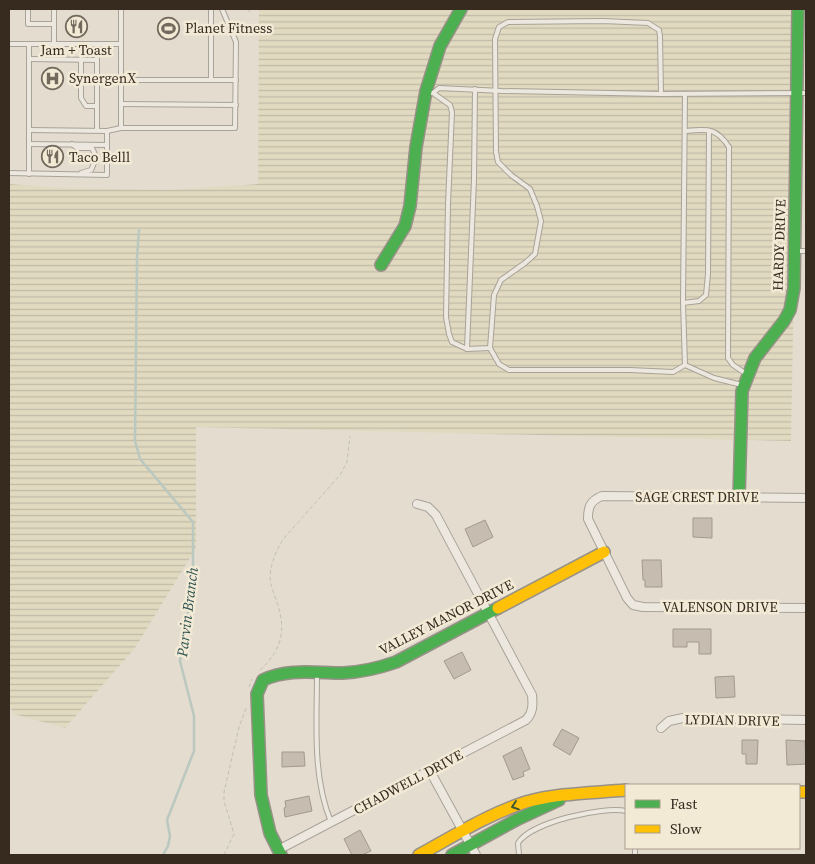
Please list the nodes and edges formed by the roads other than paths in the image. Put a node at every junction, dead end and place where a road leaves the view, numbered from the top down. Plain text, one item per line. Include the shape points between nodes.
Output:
1 (28, 9) edge
2 (54, 9) edge
3 (121, 9) edge
4 (211, 9) edge
5 (222, 9) edge
6 (461, 9) edge
7 (798, 9) edge
8 (54, 24) junction
9 (9, 44) edge
10 (29, 44) junction
11 (54, 44) junction
12 (97, 44) junction
13 (121, 44) junction
14 (29, 59) junction
15 (81, 59) junction
16 (97, 60) junction
17 (121, 80) junction
18 (211, 80) junction
19 (236, 80) junction
20 (475, 89) junction
21 (496, 91) junction
22 (430, 92) junction
23 (802, 93) edge
24 (661, 94) junction
25 (685, 94) junction
26 (121, 104) junction
27 (236, 105) junction
28 (97, 106) junction
29 (121, 128) junction
30 (29, 130) junction
31 (97, 130) junction
32 (107, 131) junction
33 (685, 131) junction
34 (709, 131) junction
35 (29, 144) junction
36 (72, 144) junction
37 (107, 145) junction
38 (9, 173) edge
39 (29, 174) junction
40 (76, 175) junction
41 (800, 251) edge
42 (381, 265) dead end
43 (683, 303) junction
44 (490, 348) junction
45 (467, 349) junction
46 (685, 365) junction
47 (747, 374) junction
48 (744, 385) junction
49 (739, 497) junction
50 (806, 498) edge
51 (417, 504) dead end
52 (604, 552) junction
53 (806, 608) edge
54 (488, 613) junction
55 (317, 673) junction
56 (806, 720) edge
57 (661, 728) dead end
58 (430, 771) junction
59 (625, 790) edge
60 (563, 797) junction
61 (625, 811) edge
62 (331, 822) junction
63 (463, 832) junction
64 (473, 850) edge
65 (280, 853) edge
66 (419, 855) edge
67 (452, 855) edge
68 (519, 855) edge

1 - 8 lane via 28,24
2 - 8 lane
3 - 13 lane
4 - 18 lane
5 - 19 lane via 236,42
6 - 22 street via 440,46
7 - 23 street, HARDY DRIVE
8 - 11 lane
9 - 10 lane
10 - 11 lane
10 - 14 lane
11 - 12 lane
12 - 13 lane
12 - 16 lane
13 - 17 lane
14 - 15 lane
14 - 30 lane
15 - 16 lane
15 - 28 lane via 81,98 86,106
16 - 28 lane
17 - 18 lane
17 - 26 lane
18 - 19 lane
19 - 27 lane
20 - 21 lane
20 - 22 lane via 439,88
20 - 45 lane
21 - 24 lane
21 - 24 lane via 494,39 499,27 508,22 603,21 648,23 658,30
21 - 44 lane via 494,125 498,162 530,189 541,221 535,254 501,280 494,295
22 - 42 street via 416,147 406,226
22 - 45 lane via 450,105 452,112 446,317 452,342
23 - 25 lane
23 - 41 street, HARDY DRIVE
24 - 25 lane
25 - 33 lane
26 - 27 lane
26 - 29 lane
27 - 29 lane via 235,128
28 - 31 lane
29 - 32 lane
30 - 31 lane
30 - 35 lane
31 - 32 lane
32 - 37 lane
33 - 34 lane
33 - 43 lane
34 - 43 lane via 706,295 699,301
34 - 47 lane via 721,135 729,147 728,358
35 - 36 lane
35 - 39 lane
36 - 37 lane
36 - 40 lane via 77,148 92,148 95,153 91,170
37 - 40 lane via 107,175
38 - 39 lane
39 - 40 lane
41 - 47 street, HARDY DRIVE via 790,310
43 - 46 lane
44 - 45 lane
44 - 46 lane via 499,364 510,370 674,372
46 - 48 lane via 714,378
47 - 48 street, HARDY DRIVE
48 - 49 street, HARDY DRIVE via 740,404
49 - 50 street, SAGE CREST DRIVE
49 - 52 street, SAGE CREST DRIVE via 602,496 594,499 588,519
51 - 54 street via 428,507 436,515
52 - 53 street, VALENSON DRIVE via 626,598 633,605
52 - 54 street, VALLEY MANOR DRIVE
54 - 55 street, VALLEY MANOR DRIVE via 396,662 367,671
54 - 58 street, CHADWELL DRIVE via 532,695 530,716
55 - 62 lane via 320,780 322,799
55 - 65 street, VALLEY MANOR DRIVE via 258,677 261,795 270,833
56 - 57 street, LYDIAN DRIVE via 683,718 669,721
58 - 62 street, CHADWELL DRIVE
58 - 63 street
59 - 60 street
60 -> 63 street via 511,807
60 - 64 street
61 - 68 lane via 589,812 559,820 526,834 518,844
62 - 65 street, CHADWELL DRIVE
63 - 64 street
63 - 66 street
64 - 67 street

